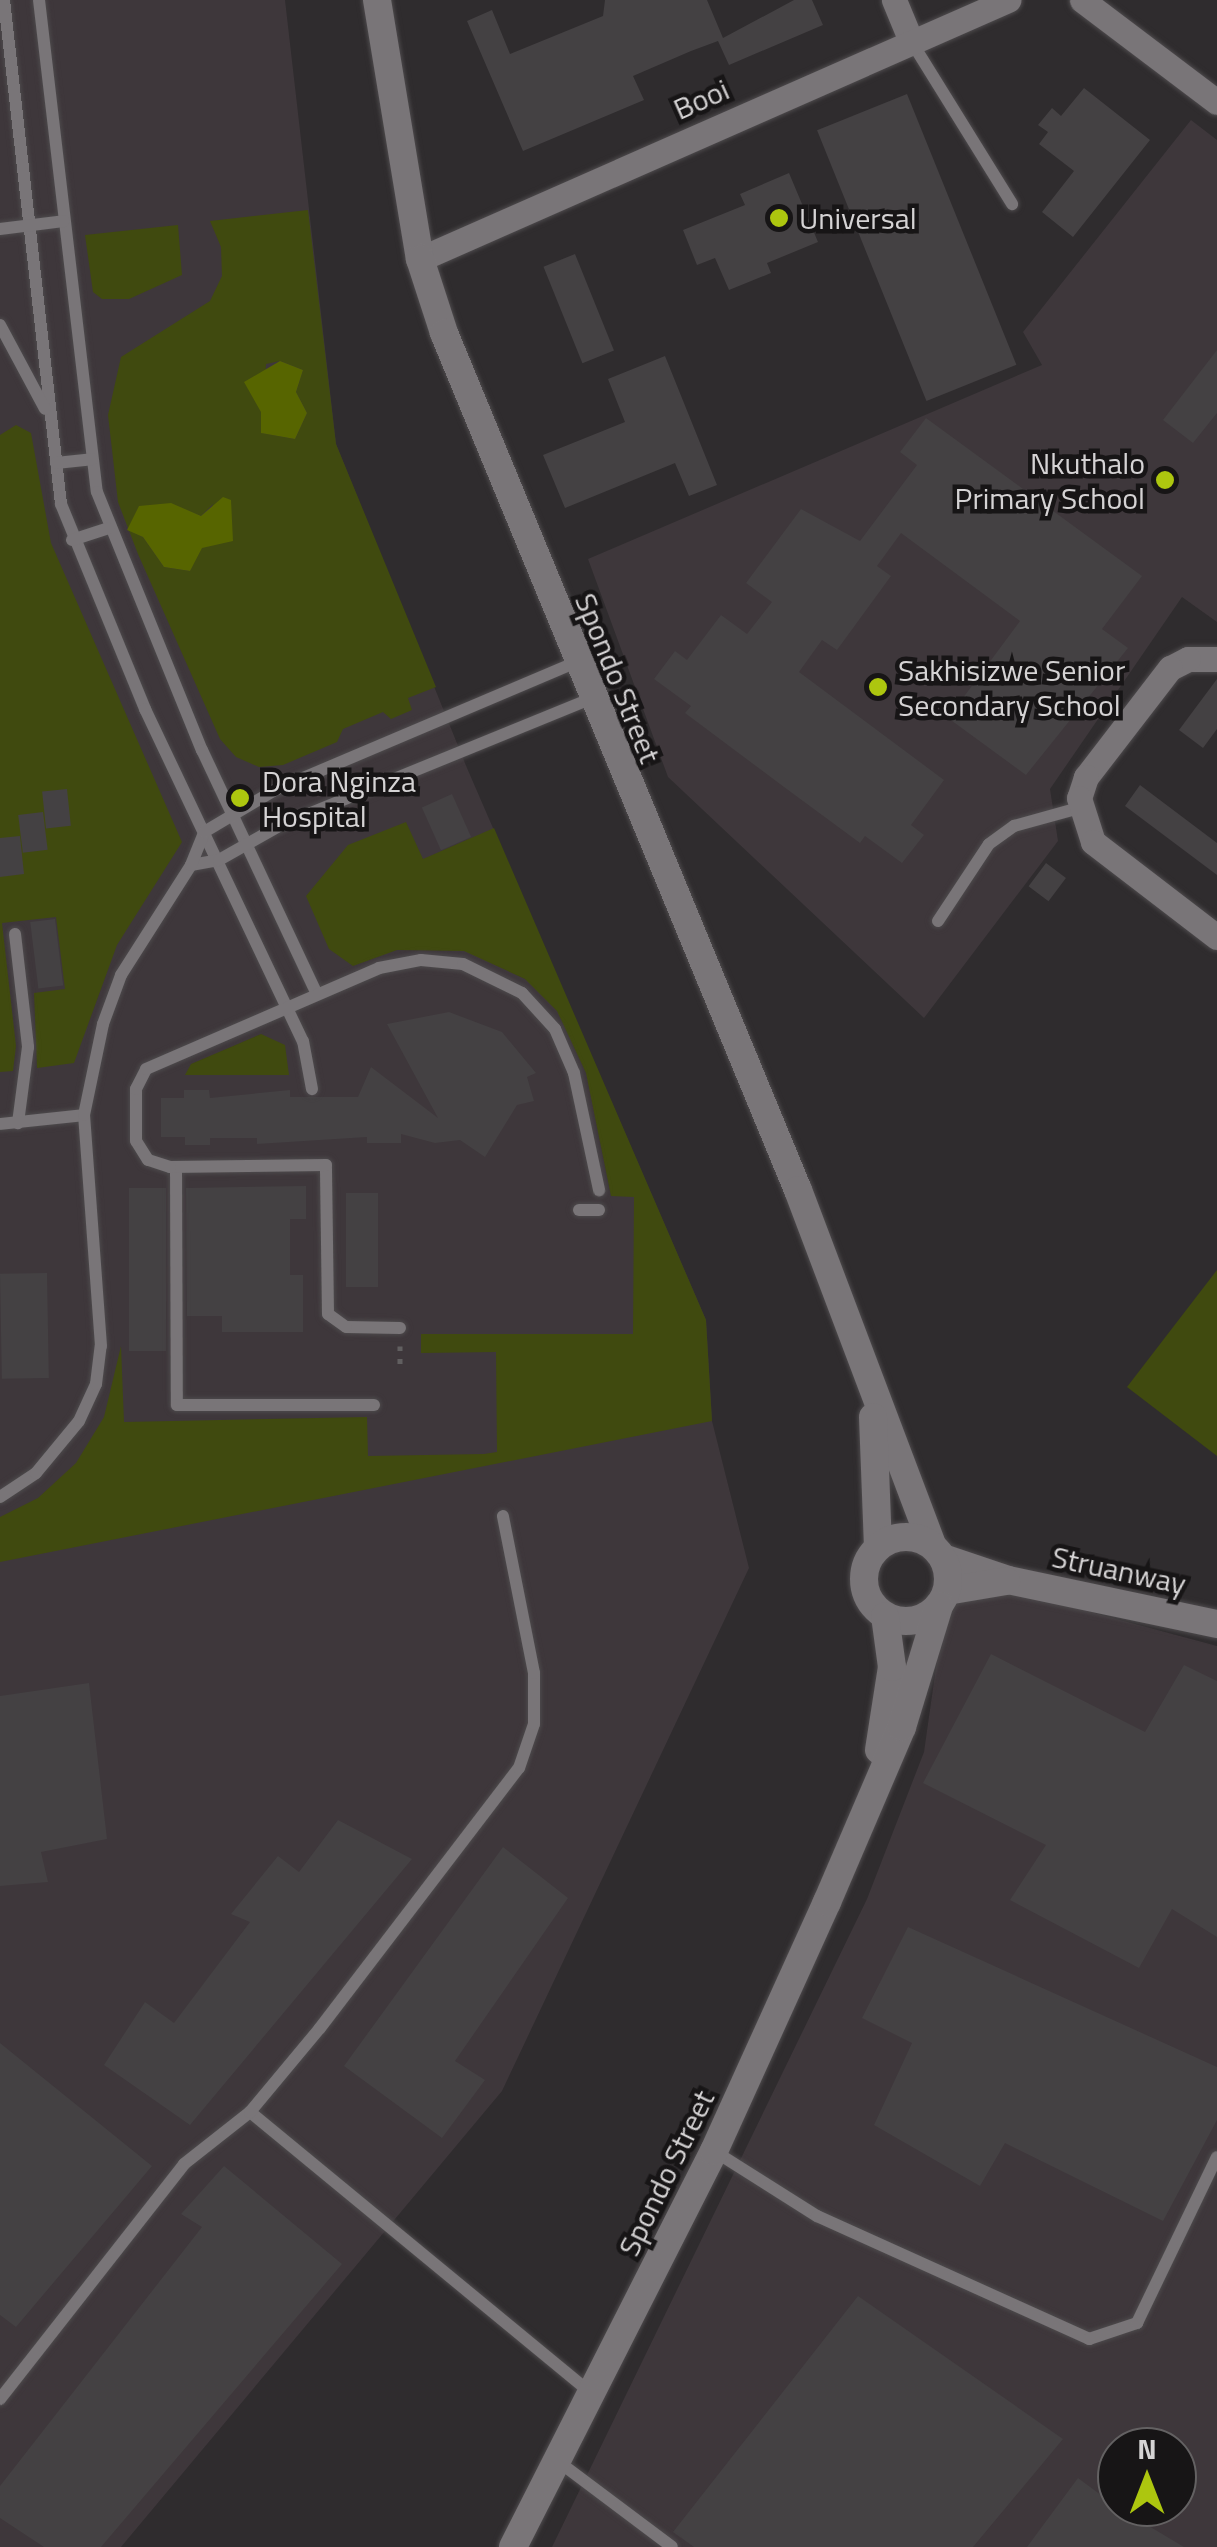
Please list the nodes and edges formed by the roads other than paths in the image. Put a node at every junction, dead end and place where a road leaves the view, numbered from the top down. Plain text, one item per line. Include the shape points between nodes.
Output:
1 (4, 0) edge
2 (38, 0) edge
3 (377, 0) edge
4 (894, 0) edge
5 (1008, 0) edge
6 (1082, 0) edge
7 (911, 41) junction
8 (1217, 102) edge
9 (1012, 204) dead end
10 (64, 220) junction
11 (30, 224) junction
12 (0, 229) edge
13 (420, 258) junction
14 (0, 326) edge
15 (49, 415) junction
16 (92, 459) junction
17 (56, 464) junction
18 (108, 528) junction
19 (72, 540) junction
20 (1217, 660) edge
21 (577, 662) junction
22 (592, 698) junction
23 (1079, 808) junction
24 (234, 814) junction
25 (204, 832) junction
26 (248, 844) junction
27 (219, 860) junction
28 (190, 865) junction
29 (938, 921) dead end
30 (15, 934) dead end
31 (1217, 937) edge
32 (317, 994) junction
33 (284, 1008) junction
34 (312, 1089) dead end
35 (84, 1116) junction
36 (18, 1122) junction
37 (0, 1124) edge
38 (176, 1166) junction
39 (599, 1190) dead end
40 (578, 1210) dead end
41 (599, 1210) dead end
42 (400, 1328) dead end
43 (863, 1362) junction
44 (374, 1405) dead end
45 (0, 1497) edge
46 (503, 1516) dead end
47 (878, 1546) junction
48 (937, 1551) junction
49 (1008, 1580) junction
50 (943, 1598) junction
51 (886, 1616) junction
52 (1217, 1624) edge
53 (862, 1819) junction
54 (250, 2112) junction
55 (714, 2151) junction
56 (1217, 2157) edge
57 (592, 2395) junction
58 (0, 2399) edge
59 (553, 2458) junction
60 (513, 2547) edge
61 (672, 2547) edge

1 - 11 lane
2 - 10 lane
3 - 13 main road, Spondo Street
4 - 7 street
5 - 7 street, Booi
6 - 8 street
7 - 9 lane
7 - 13 street, Booi
10 - 11 lane
10 - 16 lane
11 - 12 lane
11 - 15 lane
13 - 21 main road, Spondo Street
14 - 15 lane
15 - 17 lane
16 - 17 lane
16 - 18 lane
17 - 19 lane
18 - 19 lane
18 - 24 lane
19 - 25 lane
20 - 23 street via 1188,659 1170,668 1086,777
21 - 22 main road, Spondo Street
21 - 24 lane via 275,790
22 - 26 lane via 399,774
22 - 43 main road, Spondo Street
23 - 29 lane via 1014,826 989,844
23 - 31 street via 1093,842
24 - 25 lane
24 - 26 lane
25 - 27 lane
25 - 28 lane
26 - 27 lane
26 - 32 lane
27 - 28 lane
27 - 33 lane
28 - 35 lane via 122,975 103,1024
30 - 36 lane via 28,1047
32 - 33 lane
32 - 39 lane via 379,968 420,960 463,964 522,994 566,1050
33 - 34 lane via 303,1040
33 - 38 lane via 141,1074 139,1148 154,1164
35 - 36 lane
35 - 45 lane via 101,1346 96,1384 79,1421 36,1473
36 - 37 lane
38 - 42 lane via 326,1165 328,1314 346,1328
38 - 44 lane via 176,1404
40 - 41 lane
43 - 47 main road, Spondo Street via 877,1459
43 - 48 main road, Spondo Street
46 - 54 lane via 534,1673 534,1724 520,1768
47 - 48 main road via 905,1536
47 - 51 main road via 863,1577 868,1600
48 - 49 main road, Struanway
48 - 50 main road
49 - 50 main road, Struanway
49 - 52 main road, Struanway
50 - 51 main road via 908,1621
50 - 53 main road, Spondo Street via 902,1728
51 - 53 main road, Spondo Street via 892,1667
53 - 55 main road, Spondo Street
54 - 57 lane
54 - 58 lane via 184,2164
55 - 56 lane via 818,2216 1089,2340 1137,2323
55 - 57 main road, Spondo Street
57 - 59 main road, Spondo Street
59 - 60 main road, Spondo Street
59 - 61 lane

